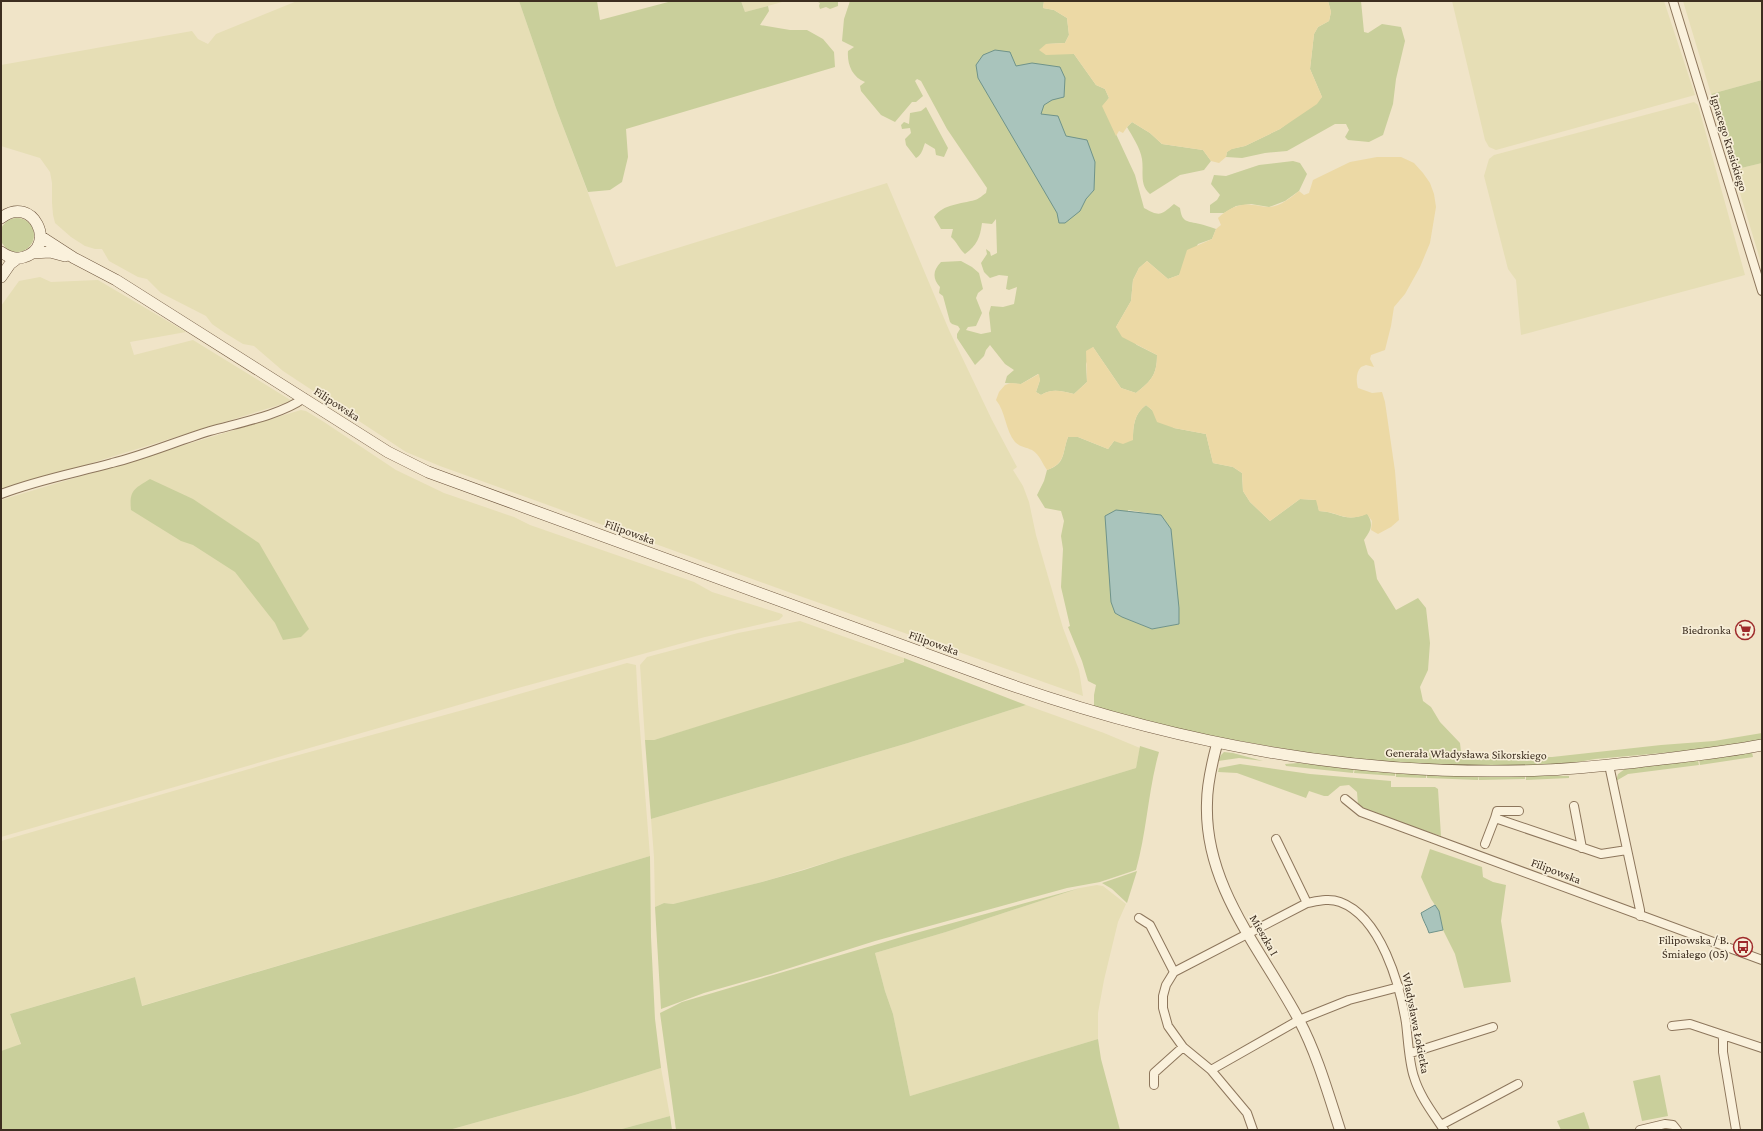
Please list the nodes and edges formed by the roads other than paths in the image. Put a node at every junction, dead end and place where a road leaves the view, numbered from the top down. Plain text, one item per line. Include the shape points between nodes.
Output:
1 (1673, 1) edge
2 (2, 216) edge
3 (40, 236) junction
4 (1, 252) edge
5 (32, 253) junction
6 (18, 258) junction
7 (74, 258) junction
8 (1, 276) edge
9 (1762, 291) edge
10 (304, 398) junction
11 (1, 494) edge
12 (1217, 744) junction
13 (1762, 745) edge
14 (1609, 764) junction
15 (1345, 799) dead end
16 (1574, 806) dead end
17 (1519, 811) dead end
18 (1495, 818) junction
19 (1276, 839) dead end
20 (1485, 844) dead end
21 (1582, 848) junction
22 (1627, 850) junction
23 (1307, 903) junction
24 (1640, 916) junction
25 (1138, 918) dead end
26 (1247, 933) junction
27 (1762, 960) edge
28 (1174, 972) junction
29 (1399, 987) junction
30 (1299, 1020) junction
31 (1672, 1026) dead end
32 (1493, 1027) dead end
33 (1724, 1035) junction
34 (1183, 1046) junction
35 (1762, 1048) edge
36 (1411, 1053) junction
37 (1211, 1070) junction
38 (1518, 1084) dead end
39 (1154, 1085) dead end
40 (1442, 1128) edge
41 (1254, 1130) edge
42 (1340, 1130) edge
43 (1640, 1130) edge
44 (1677, 1130) edge
45 (1736, 1130) edge

1 - 9 street, Ignacego Krasickiego
2 - 3 main road via 17,212 29,215 37,222
3 - 5 main road via 38,246
3 - 7 main road, Filipowska
4 - 6 main road
5 - 6 main road, Filipowska
5 - 7 main road, Filipowska via 50,252
6 - 8 main road
7 - 10 main road, Filipowska via 116,280
10 - 11 street via 294,405 251,420 113,463 66,473
10 - 12 main road, Filipowska via 395,456 454,482 1038,695 1132,723
12 - 14 main road, Generała Władysława Sikorskiego via 1290,756 1425,769 1545,770
12 - 26 street, Mieszka I via 1207,803 1210,837 1216,869
13 - 14 main road, Generała Władysława Sikorskiego via 1714,753
14 - 22 street
15 - 24 street, Filipowska via 1361,812
16 - 21 street
17 - 18 street via 1497,812
18 - 20 street
18 - 21 street
19 - 23 street
21 - 22 street via 1601,854
22 - 24 street
23 - 26 street, Władysława Łokietka
23 - 29 street, Władysława Łokietka via 1339,901 1358,913 1373,929 1390,962
24 - 27 street, Filipowska
25 - 28 street via 1150,924
26 - 28 street, Władysława Łokietka
26 - 30 street, Mieszka I
28 - 34 street via 1164,990 1163,1008 1168,1026
29 - 30 street via 1349,1000
29 - 36 street, Władysława Łokietka
30 - 37 street
30 - 42 street, Mieszka I via 1315,1056
31 - 33 street via 1690,1024
32 - 36 street
33 - 35 street
33 - 45 street via 1723,1052
34 - 37 street
34 - 39 street via 1154,1073
36 - 40 street, Władysława Łokietka via 1413,1077
37 - 41 street via 1247,1113
38 - 40 street
43 - 44 street via 1665,1124 1673,1125

